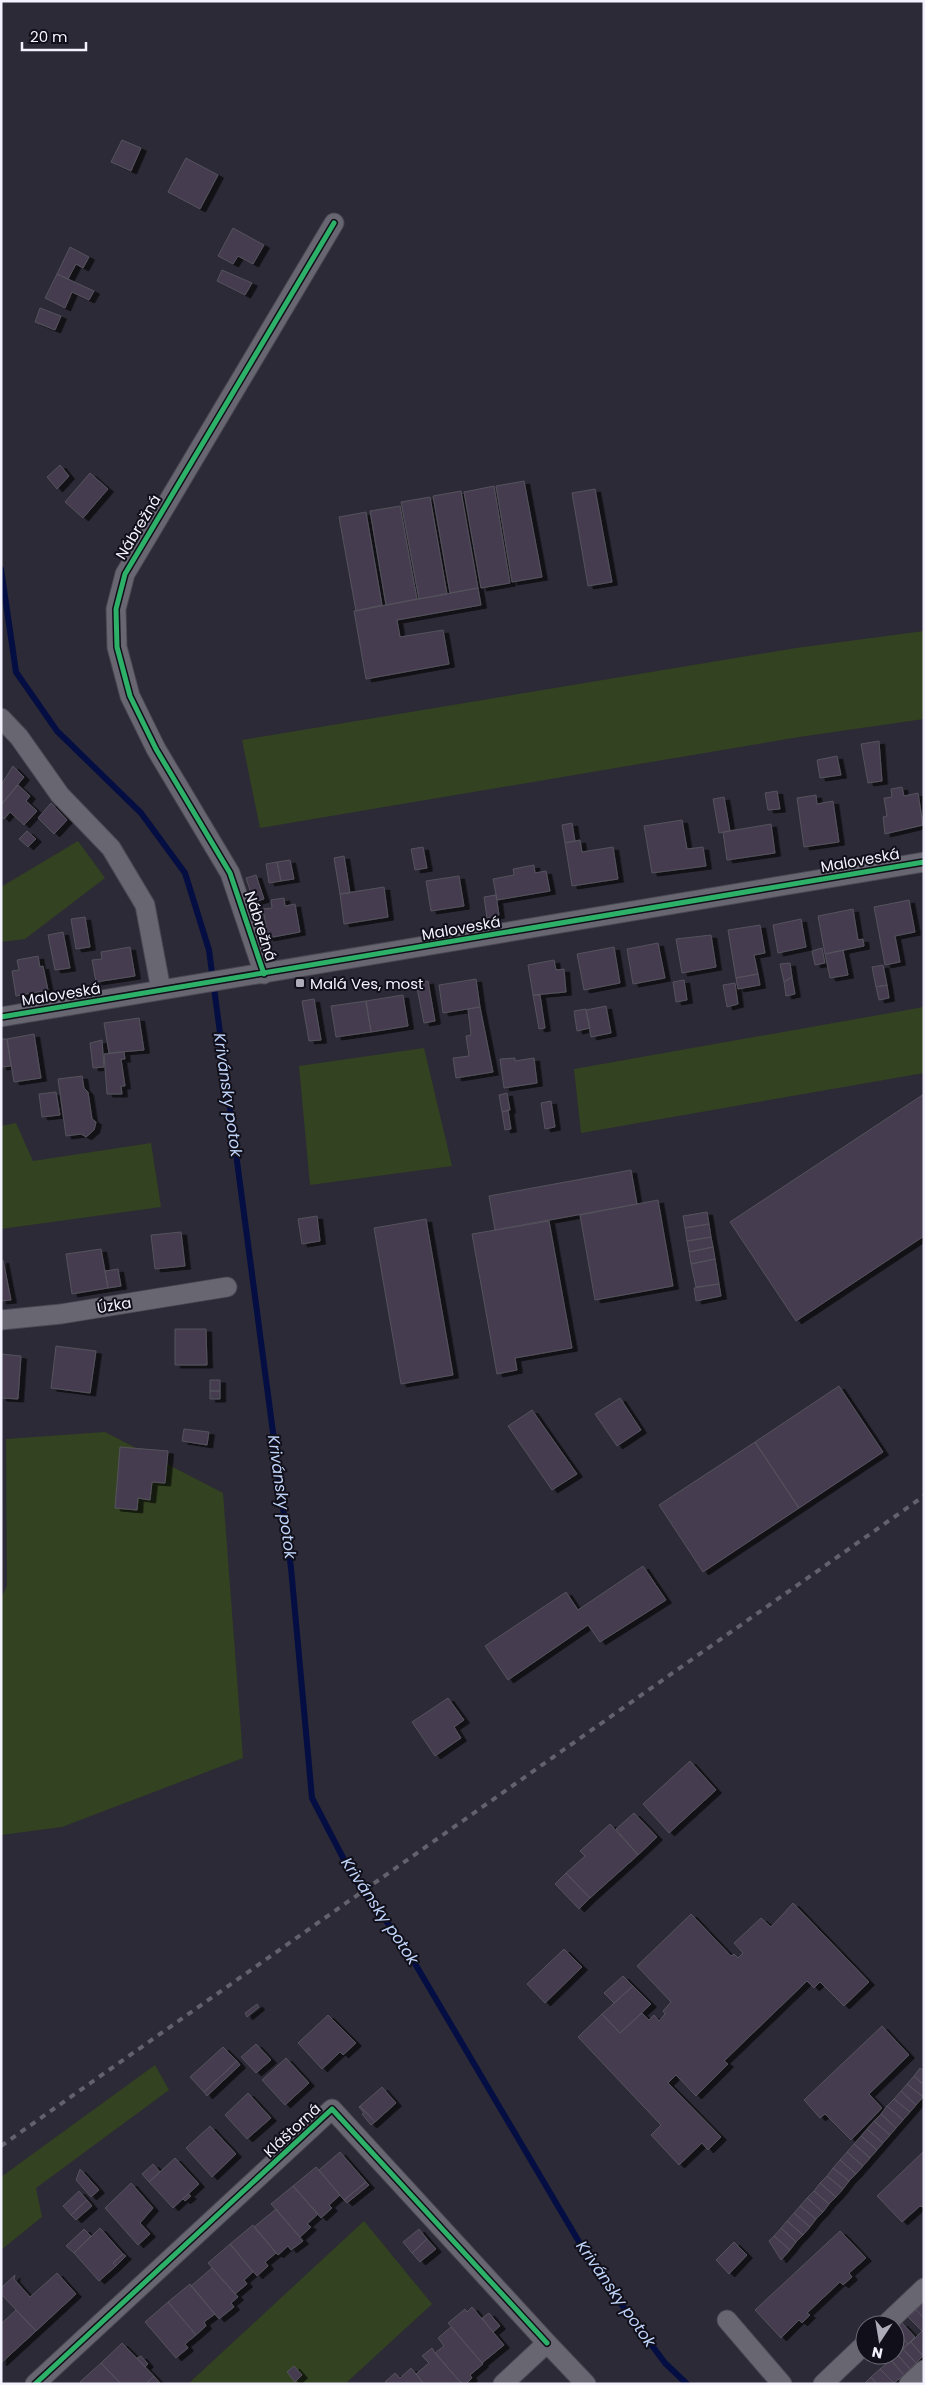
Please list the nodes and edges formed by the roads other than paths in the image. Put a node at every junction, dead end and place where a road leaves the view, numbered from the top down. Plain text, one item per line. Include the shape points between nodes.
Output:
1 (334, 223) dead end
2 (1, 718) edge
3 (924, 862) edge
4 (259, 975) junction
5 (161, 990) junction
6 (1, 1017) edge
7 (227, 1287) dead end
8 (1, 1320) edge
9 (924, 2288) edge
10 (896, 2315) edge
11 (726, 2320) dead end
12 (547, 2343) junction
13 (855, 2353) edge
14 (924, 2370) edge
15 (35, 2384) edge
16 (503, 2384) edge
17 (586, 2384) edge
18 (782, 2384) edge
19 (822, 2384) edge
20 (910, 2384) edge

1 - 4 street, Nábrežná via 125,574 116,609 117,647 130,696 156,749 230,873
2 - 5 street via 19,737 60,795 111,848 145,905
3 - 4 street, Maloveská
4 - 5 street, Maloveská
5 - 6 street, Maloveská
7 - 8 street, Úzka via 61,1314
9 - 10 street
11 - 18 street
12 - 15 street, Kláštorná via 332,2109
12 - 16 street
12 - 17 street
13 - 19 street
14 - 20 street

